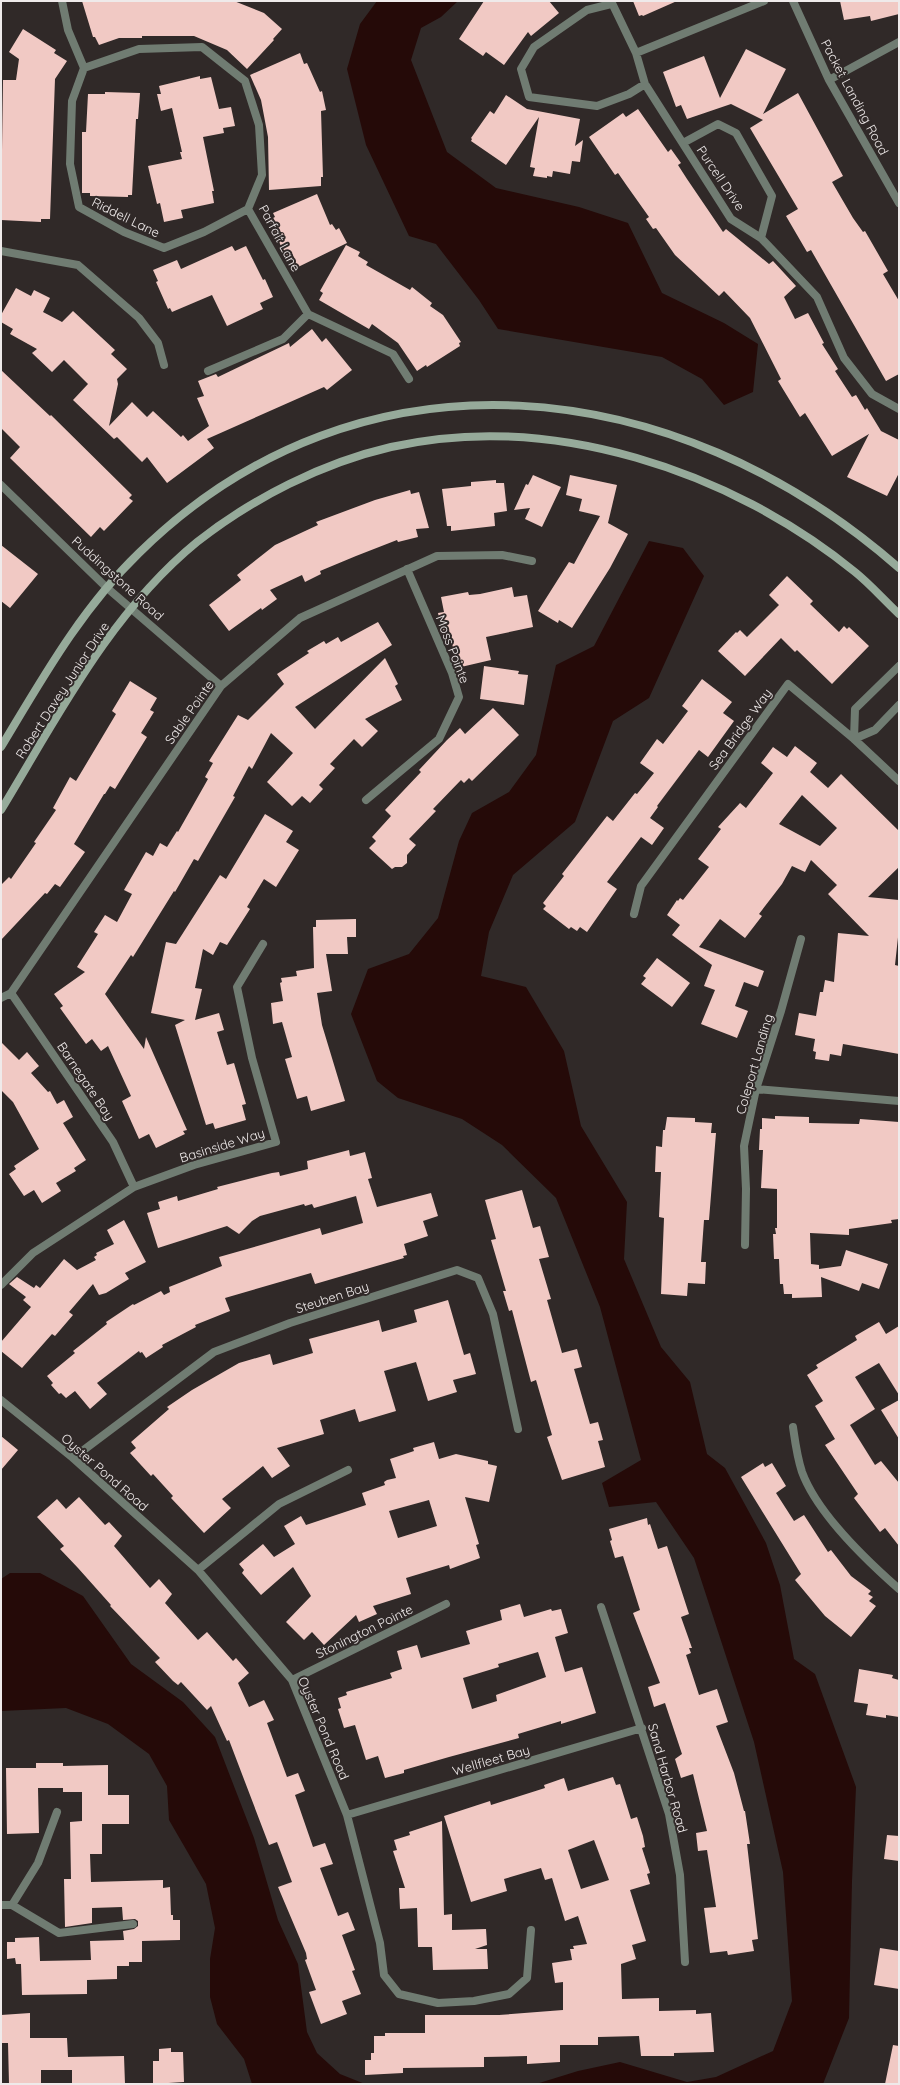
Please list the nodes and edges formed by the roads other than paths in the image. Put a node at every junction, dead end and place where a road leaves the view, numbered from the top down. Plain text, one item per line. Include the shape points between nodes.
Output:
1 (62, 1) edge
2 (764, 1) edge
3 (793, 1) edge
4 (611, 3) edge
5 (899, 42) edge
6 (636, 53) junction
7 (84, 68) junction
8 (829, 80) junction
9 (645, 84) junction
10 (683, 143) junction
11 (899, 204) edge
12 (248, 209) junction
13 (760, 238) junction
14 (1, 251) edge
15 (308, 314) junction
16 (164, 365) dead end
17 (208, 372) dead end
18 (409, 379) dead end
19 (899, 409) edge
20 (1, 485) edge
21 (532, 562) dead end
22 (899, 568) edge
23 (407, 569) junction
24 (106, 587) junction
25 (131, 608) junction
26 (899, 614) edge
27 (899, 666) edge
28 (221, 686) junction
29 (899, 705) edge
30 (854, 739) junction
31 (1, 747) edge
32 (899, 781) edge
33 (366, 800) dead end
34 (1, 810) edge
35 (634, 914) dead end
36 (801, 939) dead end
37 (263, 944) dead end
38 (11, 993) junction
39 (1, 998) edge
40 (756, 1089) junction
41 (899, 1100) edge
42 (134, 1187) junction
43 (745, 1246) dead end
44 (1, 1285) edge
45 (1, 1400) edge
46 (793, 1427) dead end
47 (518, 1429) dead end
48 (73, 1458) junction
49 (348, 1470) dead end
50 (198, 1570) junction
51 (899, 1589) edge
52 (446, 1604) dead end
53 (601, 1607) dead end
54 (292, 1680) junction
55 (642, 1728) junction
56 (57, 1812) dead end
57 (347, 1816) junction
58 (12, 1904) junction
59 (1, 1905) edge
60 (133, 1924) dead end
61 (531, 1930) dead end
62 (685, 1962) dead end

1 - 7 street via 68,30
2 - 6 street
3 - 8 street, Packet Landing Road
4 - 6 street, Purcell Drive
4 - 9 street via 587,10 534,47 521,69 529,96 597,106 628,94
5 - 8 street
6 - 9 street, Purcell Drive
7 - 12 street, Parfait Lane via 139,49 202,47 245,81 259,125 262,174
7 - 12 street, Riddell Lane via 72,101 70,156 79,207 124,232 164,248 204,232
8 - 11 street, Packet Landing Road
9 - 10 street, Purcell Drive
10 - 13 street, Purcell Drive via 731,219
10 - 13 street, Purcell Drive via 718,124 736,133 772,196
12 - 15 street, Parfait Lane
13 - 19 street, Purcell Drive via 817,296 844,358 872,394
14 - 16 street via 78,265 139,318 158,343
15 - 17 street via 283,339
15 - 18 street via 393,354
20 - 24 street, Puddingstone Road
21 - 23 street, Sable Pointe via 502,555 437,556
22 - 24 main road, Robert Davey Junior Drive via 846,525 794,491 739,462 681,438 622,421 564,409 503,404 445,407 384,415 327,432 276,454 226,482 171,524 139,552
23 - 28 street, Sable Pointe via 300,618
23 - 33 street, Moss Pointe via 452,674 458,697 438,739
24 - 25 street, Puddingstone Road
24 - 31 main road, Robert Davey Junior Drive via 77,624
25 - 26 main road, Robert Davey Junior Drive via 197,542 244,510 290,484 339,463 392,447 448,439 502,436 560,441 614,452 670,468 725,491 777,519 827,551 857,573
25 - 28 street, Puddingstone Road
25 - 34 main road, Robert Davey Junior Drive via 78,682
27 - 30 street via 855,709
28 - 38 street, Sable Pointe
29 - 30 street via 874,730
30 - 32 street, Sea Bridge Way
30 - 35 street, Sea Bridge Way via 788,684 642,886
36 - 40 street, Coleport Landing
37 - 42 street, Basinside Way via 237,987 252,1058 276,1142 194,1165
38 - 39 street, Sable Pointe
38 - 42 street, Barnegate Bay via 113,1142
40 - 41 street
40 - 43 street, Coleport Landing via 744,1146
42 - 44 street, Basinside Way via 33,1253
45 - 48 street, Oyster Pond Road
46 - 51 street via 802,1472 817,1499 844,1536
47 - 48 street, Steuben Bay via 493,1314 478,1278 457,1270 290,1324 214,1352
48 - 50 street, Oyster Pond Road
49 - 50 street via 279,1504
50 - 54 street, Oyster Pond Road
52 - 54 street, Stonington Pointe
53 - 55 street, Sand Harbor Road
54 - 57 street, Oyster Pond Road
55 - 57 street, Wellfleet Bay
55 - 62 street, Sand Harbor Road via 669,1814 680,1875
56 - 58 street via 38,1863
57 - 61 street, Oyster Pond Road via 380,1943 384,1975 400,1994 438,2003 510,1994 527,1978
58 - 59 street
58 - 60 street via 60,1933

